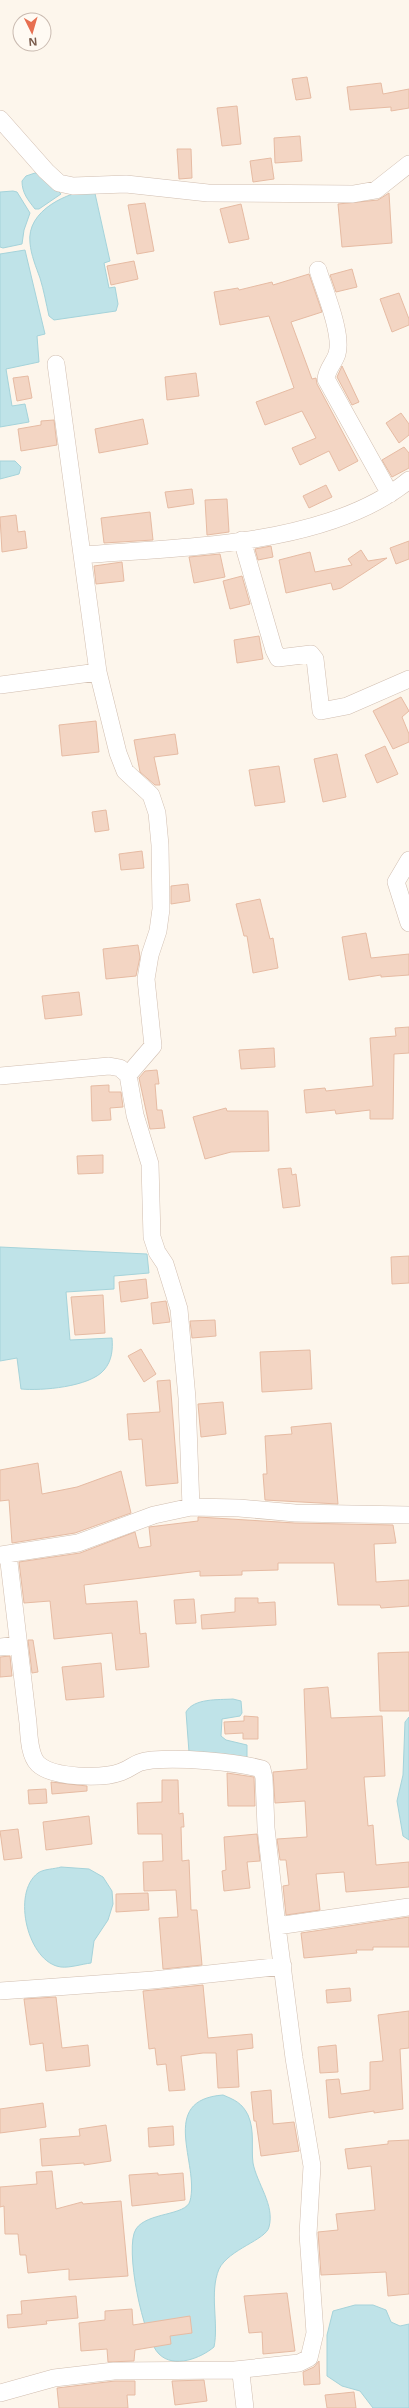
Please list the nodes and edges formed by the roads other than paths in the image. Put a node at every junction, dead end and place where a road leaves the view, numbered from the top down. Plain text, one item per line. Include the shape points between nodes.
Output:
1 (0, 119) edge
2 (409, 164) edge
3 (318, 270) dead end
4 (56, 364) dead end
5 (409, 480) edge
6 (390, 494) junction
7 (242, 540) junction
8 (82, 555) junction
9 (98, 672) junction
10 (409, 679) edge
11 (0, 685) edge
12 (409, 860) edge
13 (409, 922) edge
14 (128, 1075) junction
15 (0, 1076) edge
16 (191, 1508) junction
17 (409, 1515) edge
18 (4, 1554) edge
19 (18, 1645) junction
20 (0, 1647) edge
21 (409, 1907) edge
22 (277, 1926) junction
23 (283, 1966) junction
24 (0, 1991) edge
25 (235, 2370) junction
26 (0, 2393) edge
27 (245, 2408) edge

1 - 2 street via 46,171 60,183 73,186 126,184 208,193 353,194 376,190
3 - 6 street via 338,339 337,354 326,379
4 - 8 street
5 - 6 street
6 - 7 street via 364,509 322,525
7 - 8 street
7 - 10 street via 274,650 278,658 311,654 315,659 321,711 347,706
8 - 9 street
9 - 11 street
9 - 14 street via 118,753 125,771 151,795 157,813 160,845 161,909 146,978 153,1046
12 - 13 street via 396,882
14 - 15 street via 120,1068 109,1066
14 - 16 street via 135,1115 150,1164 152,1237 157,1252 165,1264 179,1309 187,1398
16 - 17 street
16 - 18 street via 154,1515 78,1543
18 - 19 street
19 - 20 street
19 - 22 street via 32,1750 38,1763 52,1772 72,1776 109,1774 122,1772 136,1762 160,1760 220,1763 262,1769 266,1835
21 - 22 street
22 - 23 street
23 - 24 street via 153,1980
23 - 25 street via 294,2058 312,2166 308,2234 315,2333 309,2358 299,2363
25 - 26 street via 114,2371 54,2378
25 - 27 street via 241,2374

